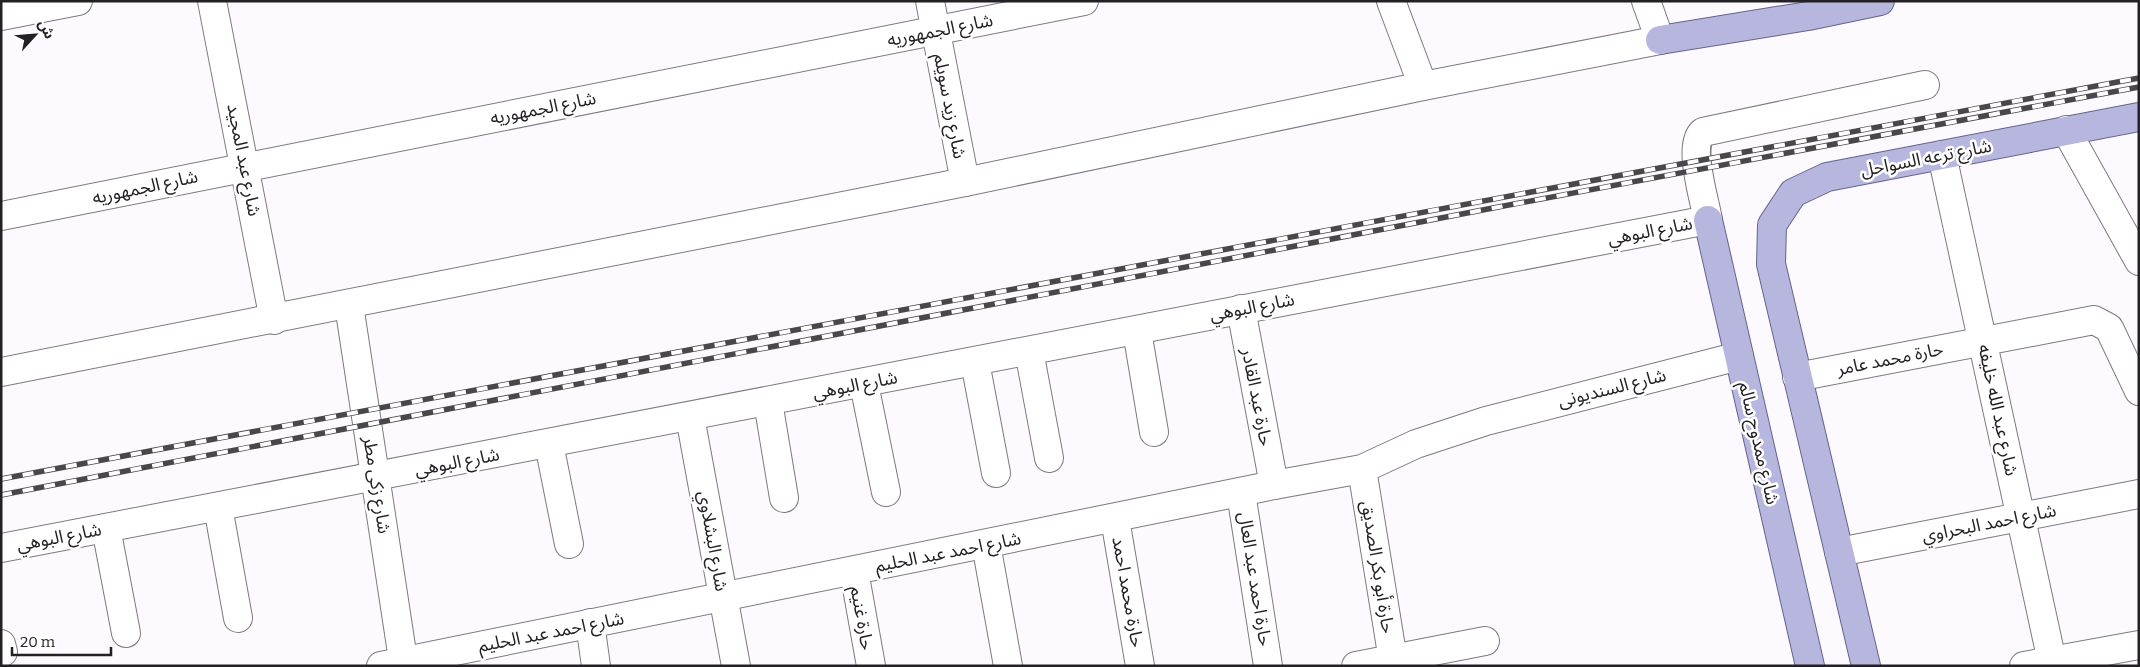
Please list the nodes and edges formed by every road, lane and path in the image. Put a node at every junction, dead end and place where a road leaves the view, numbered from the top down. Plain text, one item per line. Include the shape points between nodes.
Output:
1 (78, 1) edge
2 (212, 1) edge
3 (930, 1) edge
4 (1084, 1) edge
5 (1391, 1) edge
6 (1646, 1) edge
7 (1866, 2) edge
8 (1, 16) edge
9 (936, 31) junction
10 (1660, 40) junction
11 (1925, 85) dead end
12 (1423, 86) junction
13 (2139, 117) edge
14 (2066, 130) junction
15 (1942, 155) junction
16 (245, 166) junction
17 (965, 182) junction
18 (1, 216) edge
19 (1708, 220) junction
20 (2139, 261) edge
21 (349, 305) junction
22 (1241, 309) junction
23 (274, 320) junction
24 (1137, 331) junction
25 (1983, 342) junction
26 (1029, 351) junction
27 (1739, 356) junction
28 (975, 362) junction
29 (1, 372) edge
30 (1798, 377) junction
31 (864, 384) junction
32 (2139, 391) edge
33 (768, 402) junction
34 (690, 417) junction
35 (1486, 420) joint
36 (1154, 432) dead end
37 (549, 444) junction
38 (1049, 458) dead end
39 (1362, 469) junction
40 (996, 473) dead end
41 (376, 478) junction
42 (1274, 485) junction
43 (886, 492) dead end
44 (1241, 493) junction
45 (2139, 494) edge
46 (784, 498) dead end
47 (218, 507) junction
48 (2021, 517) junction
49 (1115, 519) junction
50 (106, 528) junction
51 (569, 544) dead end
52 (986, 544) junction
53 (1, 548) edge
54 (1839, 552) junction
55 (854, 571) junction
56 (723, 598) junction
57 (238, 618) dead end
58 (590, 624) junction
59 (126, 632) dead end
60 (1485, 641) dead end
61 (2139, 644) edge
62 (1394, 662) edge
63 (2053, 663) edge
64 (396, 664) edge
65 (596, 666) edge
66 (736, 666) edge
67 (871, 666) edge
68 (1008, 666) edge
69 (1140, 666) edge
70 (1268, 666) edge
71 (1356, 666) edge
72 (1810, 666) edge
73 (1866, 666) edge
74 (2024, 666) edge

1 - 8 street
2 - 16 street, شارع عبد المجيد
3 - 9 street, شارع زيد سويلم
4 - 9 street, شارع الجمهوريه
5 - 12 street
6 - 10 street
7 - 10 main road
9 - 16 street, شارع الجمهوريه
9 - 17 street, شارع زيد سويلم
10 - 12 street
11 - 19 street via 1703,132 1695,143 1695,155
12 - 17 street
13 - 14 main road, شارع ترعه السواحل
14 - 15 main road, شارع ترعه السواحل
14 - 20 street
15 - 25 street, شارع عبد الله خليفه
15 - 30 main road, شارع ترعه السواحل via 1827,177 1792,193 1772,226 1771,264
16 - 18 street, شارع الجمهوريه
16 - 23 street, شارع عبد المجيد
17 - 21 street
19 - 22 street, شارع البوهي
19 - 27 main road, شارع ممدوح سالم
21 - 23 street
21 - 41 street, شارع زكى مطر
22 - 24 street, شارع البوهي
22 - 42 street, حارة عبد القادر
23 - 29 street
24 - 26 street, شارع البوهي
24 - 36 street
25 - 30 street, حارة محمد عامر
25 - 32 street, حارة محمد عامر via 2094,320 2109,328
25 - 48 street, شارع عبد الله خليفه
26 - 28 street, شارع البوهي
26 - 38 street
27 - 35 street, شارع السنديونى
27 - 72 main road, شارع ممدوح سالم
28 - 31 street, شارع البوهي
28 - 40 street
30 - 54 main road
31 - 33 street, شارع البوهي
31 - 43 street
33 - 34 street, شارع البوهي
33 - 46 street
34 - 37 street, شارع البوهي
34 - 56 street, شارع البشلاوي
35 - 39 street, شارع احمد عبد الحليم via 1416,444
37 - 41 street, شارع البوهي
37 - 51 street
39 - 42 street, شارع احمد عبد الحليم
39 - 62 street, حارة أبو بكر الصديق
41 - 47 street, شارع البوهي
41 - 64 street, شارع زكى مطر
42 - 44 street, شارع احمد عبد الحليم
44 - 49 street, شارع احمد عبد الحليم
44 - 70 street, حارة احمد عبد العال
45 - 48 street, شارع احمد البحراوي
47 - 50 street, شارع البوهي
47 - 57 street
48 - 54 street, شارع احمد البحراوي
48 - 63 street, شارع عبد الله خليفه
49 - 52 street, شارع احمد عبد الحليم
49 - 69 street, حارة محمد احمد
50 - 53 street, شارع البوهي
50 - 59 street
52 - 55 street, شارع احمد عبد الحليم
52 - 68 street
54 - 73 main road
55 - 56 street, شارع احمد عبد الحليم
55 - 67 street, حارة غنيم
56 - 58 street, شارع احمد عبد الحليم
56 - 66 street, شارع البشلاوي
58 - 64 street, شارع احمد عبد الحليم
58 - 65 street
60 - 62 street
61 - 63 street
62 - 71 street
63 - 74 street

